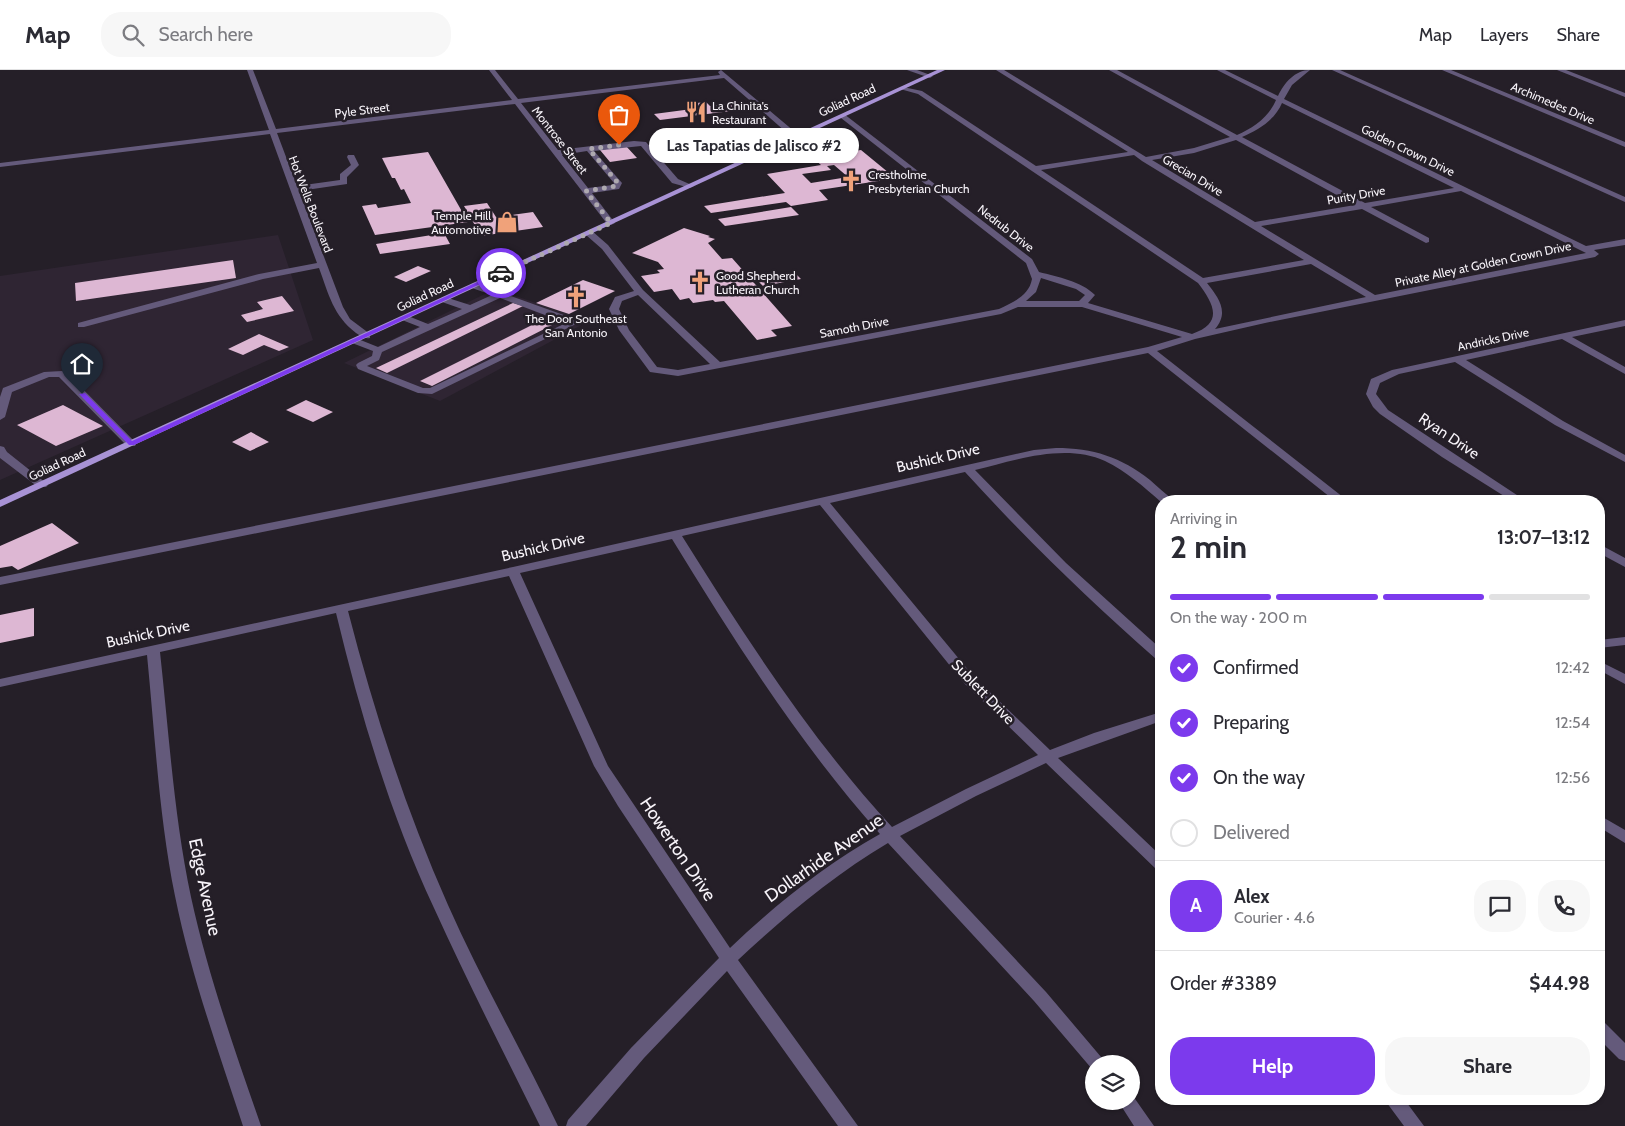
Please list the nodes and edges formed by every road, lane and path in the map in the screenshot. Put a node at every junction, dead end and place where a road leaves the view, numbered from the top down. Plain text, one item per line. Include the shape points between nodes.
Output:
1 (250, 70) edge
2 (492, 70) edge
3 (719, 70) edge
4 (910, 70) edge
5 (942, 70) edge
6 (999, 70) edge
7 (1112, 70) edge
8 (1220, 70) edge
9 (1307, 70) edge
10 (1335, 70) edge
11 (1445, 70) edge
12 (1560, 70) edge
13 (726, 76) junction
14 (930, 76) junction
15 (902, 88) junction
16 (1625, 95) edge
17 (1280, 100) junction
18 (516, 102) junction
19 (844, 116) junction
20 (272, 132) junction
21 (797, 137) junction
22 (1236, 137) junction
23 (1625, 145) edge
24 (589, 149) junction
25 (556, 153) junction
26 (1135, 153) junction
27 (351, 157) dead end
28 (1145, 159) junction
29 (0, 165) edge
30 (1034, 169) junction
31 (690, 186) junction
32 (1462, 189) junction
33 (294, 190) junction
34 (586, 191) junction
35 (1625, 200) edge
36 (1362, 206) junction
37 (611, 223) junction
38 (1254, 225) junction
39 (589, 233) junction
40 (1426, 240) dead end
41 (1625, 242) edge
42 (1586, 249) junction
43 (1595, 254) joint
44 (1312, 261) junction
45 (322, 265) junction
46 (1037, 274) junction
47 (1201, 281) junction
48 (475, 286) junction
49 (640, 292) junction
50 (500, 294) junction
51 (1029, 294) joint
52 (1376, 299) junction
53 (445, 300) junction
54 (1018, 304) junction
55 (1082, 304) junction
56 (470, 308) junction
57 (405, 318) junction
58 (1625, 323) edge
59 (81, 325) dead end
60 (428, 327) junction
61 (367, 336) junction
62 (1563, 336) junction
63 (1192, 337) junction
64 (356, 341) junction
65 (378, 350) junction
66 (1150, 350) junction
67 (1457, 359) junction
68 (718, 366) junction
69 (1625, 371) edge
70 (1371, 389) joint
71 (0, 417) edge
72 (132, 444) junction
73 (0, 449) edge
74 (1625, 459) edge
75 (968, 468) junction
76 (42, 485) junction
77 (1160, 495) edge
78 (1334, 495) edge
79 (1510, 495) edge
80 (823, 501) junction
81 (0, 504) edge
82 (675, 534) junction
83 (1605, 551) edge
84 (1625, 563) edge
85 (513, 571) junction
86 (0, 581) edge
87 (341, 608) junction
88 (1625, 640) edge
89 (1605, 643) edge
90 (153, 649) junction
91 (1155, 651) edge
92 (1605, 668) edge
93 (1625, 680) edge
94 (0, 684) edge
95 (1155, 718) edge
96 (1047, 757) junction
97 (1605, 824) edge
98 (890, 836) junction
99 (1625, 838) edge
100 (1155, 859) edge
101 (728, 960) junction
102 (1605, 1034) edge
103 (1625, 1054) edge
104 (1090, 1055) edge
105 (1398, 1105) edge
106 (1133, 1110) edge
107 (252, 1126) edge
108 (549, 1126) edge
109 (575, 1126) edge
110 (849, 1126) edge
111 (1145, 1126) edge
112 (1415, 1126) edge

1 - 20 street, Hot Wells Boulevard
2 - 18 street, Montrose Street
3 - 13 street
4 - 14 street
5 - 14 main road, Goliad Road
6 - 26 street, Grecian Drive
7 - 22 street
8 - 17 street, Golden Crown Drive
9 - 17 street via 1291,80
10 - 35 street
11 - 23 street, Archimedes Drive
12 - 16 street
13 - 18 street, Pyle Street
13 - 21 street
14 - 15 main road, Goliad Road
15 - 19 main road, Goliad Road
15 - 30 street via 920,92
17 - 22 street via 1271,116
17 - 32 street, Golden Crown Drive
18 - 20 street, Pyle Street
18 - 25 street, Montrose Street
19 - 21 main road, Goliad Road
19 - 46 street, Nedrub Drive via 1030,261
20 - 29 street, Pyle Street
20 - 33 street, Hot Wells Boulevard
21 - 31 main road, Goliad Road
22 - 28 street
22 - 36 street
24 - 25 street
24 - 31 street via 643,144 675,181
24 - 34 street via 618,183
25 - 34 street, Montrose Street
26 - 28 street, Grecian Drive
26 - 30 street
27 - 33 street via 355,165 343,176 344,182
28 - 38 street, Grecian Drive
30 - 47 street
31 - 37 main road, Goliad Road
32 - 36 street, Purity Drive
32 - 42 street, Golden Crown Drive
33 - 45 street, Hot Wells Boulevard
34 - 37 street, Montrose Street
36 - 38 street, Purity Drive
36 - 40 street
37 - 39 main road, Goliad Road
38 - 44 street, Grecian Drive
39 - 48 main road, Goliad Road
39 - 49 street via 605,247
41 - 42 street
42 - 43 street, Golden Crown Drive
43 - 52 street, Private Alley at Golden Crown Drive
44 - 47 street
44 - 52 street, Grecian Drive
45 - 59 street via 262,276
45 - 61 street, Hot Wells Boulevard via 342,314
46 - 51 street, Nedrub Drive via 1037,282
46 - 55 street via 1079,287 1090,295
47 - 63 street via 1217,300 1219,314 1210,329
48 - 50 street
48 - 53 main road, Goliad Road
49 - 68 street
49 - 68 street, Samoth Drive via 618,299 614,309 624,330 654,370 678,373
50 - 56 street
50 - 65 street via 569,320 571,324 432,391 422,391 362,367 376,358
51 - 54 street, Samoth Drive
52 - 63 street, Private Alley at Golden Crown Drive
53 - 56 street
53 - 57 main road, Goliad Road
54 - 55 street
54 - 68 street, Samoth Drive via 1001,311
55 - 63 street
56 - 60 street
57 - 60 street
57 - 61 main road, Goliad Road
58 - 62 street, Andricks Drive
60 - 65 street
61 - 64 main road, Goliad Road
62 - 67 street, Andricks Drive
62 - 69 street
63 - 66 street
64 - 65 street
64 - 72 main road, Goliad Road
66 - 78 street
66 - 86 street
67 - 70 street, Andricks Drive via 1382,376
67 - 74 street via 1559,423
70 - 79 street, Ryan Drive via 1384,412
71 - 72 street via 7,390 48,374 62,374
72 - 76 main road, Goliad Road
73 - 76 street
75 - 77 street, Bushick Drive via 1034,452 1094,453 1122,464
75 - 80 street, Bushick Drive
75 - 91 street via 1081,583
76 - 81 main road, Goliad Road
80 - 82 street, Bushick Drive
80 - 96 street, Sublett Drive via 970,680
82 - 85 street, Bushick Drive
82 - 98 street via 802,730
83 - 84 street
85 - 87 street, Bushick Drive
85 - 101 street, Howerton Drive via 601,766
87 - 90 street, Bushick Drive
87 - 108 street via 361,688 407,825 441,907
88 - 89 street
90 - 94 street, Bushick Drive
90 - 107 street, Edge Avenue via 178,865 191,927 219,1028
92 - 93 street
95 - 96 street, Dollarhide Avenue
96 - 98 street, Dollarhide Avenue
96 - 100 street, Sublett Drive
97 - 99 street
98 - 101 street, Dollarhide Avenue via 851,859 766,925
98 - 104 street via 1033,988
101 - 109 street, Dollarhide Avenue via 620,1071
101 - 110 street, Howerton Drive
102 - 103 street
105 - 112 street
106 - 111 street

